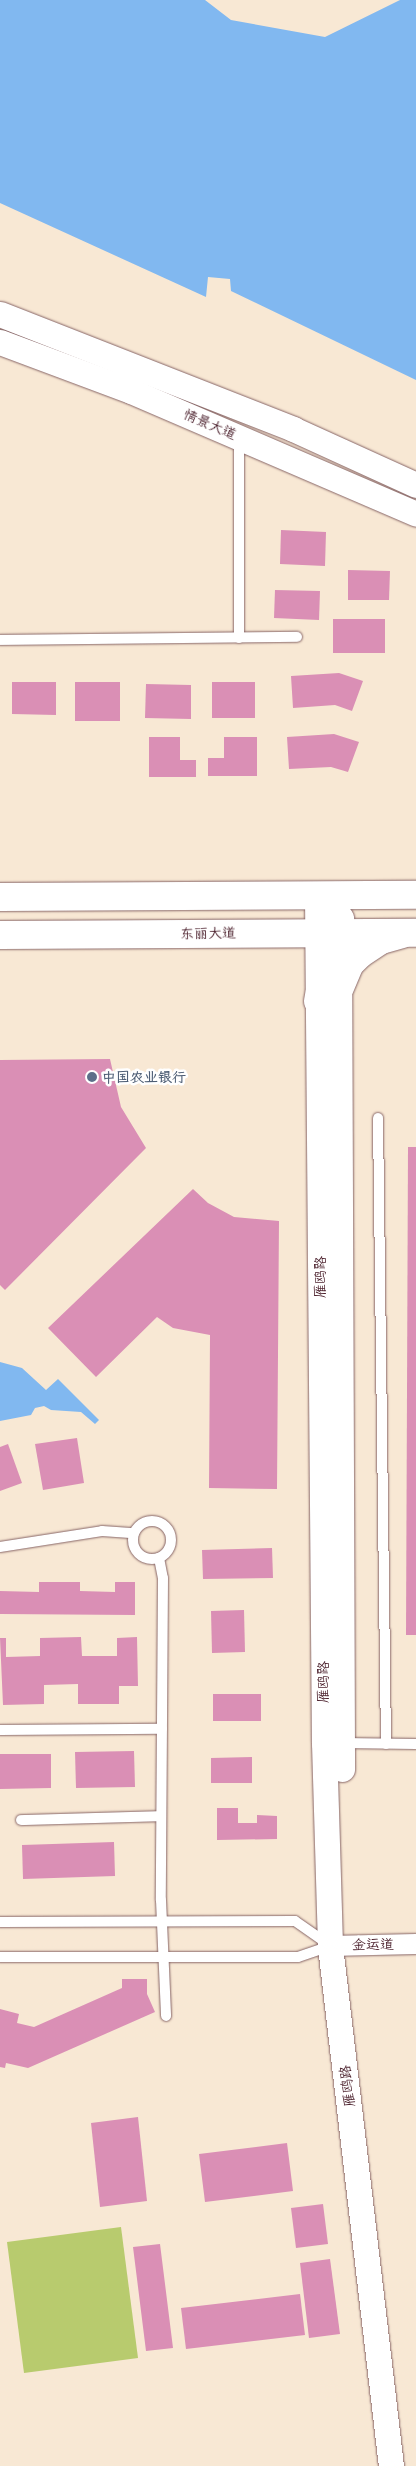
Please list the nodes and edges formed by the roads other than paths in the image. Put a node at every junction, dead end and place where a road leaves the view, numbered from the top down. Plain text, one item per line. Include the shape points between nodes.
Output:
1 (0, 314) edge
2 (0, 342) edge
3 (247, 411) junction
4 (239, 437) junction
5 (416, 485) edge
6 (416, 514) edge
7 (297, 637) dead end
8 (239, 638) junction
9 (0, 640) edge
10 (412, 895) edge
11 (0, 897) edge
12 (330, 918) junction
13 (412, 933) edge
14 (0, 935) edge
15 (329, 1000) junction
16 (378, 1118) dead end
17 (134, 1533) junction
18 (0, 1547) edge
19 (159, 1558) junction
20 (162, 1729) junction
21 (0, 1730) edge
22 (332, 1743) junction
23 (386, 1744) junction
24 (416, 1744) edge
25 (161, 1816) junction
26 (21, 1820) dead end
27 (0, 1922) edge
28 (162, 1922) junction
29 (416, 1944) edge
30 (338, 1945) junction
31 (0, 1957) edge
32 (164, 1957) junction
33 (166, 2016) dead end
34 (391, 2466) edge
35 (402, 2466) edge

1 - 3 street, 情景大道
2 - 4 street, 情景大道 via 131,391
3 - 4 street
3 - 5 street, 情景大道
4 - 6 street, 情景大道
4 - 8 lane
7 - 8 lane
8 - 9 lane
10 - 12 highway
11 - 12 highway, 东丽大道
12 - 13 highway, 东丽大道
12 - 14 highway, 东丽大道
12 - 15 highway
13 - 15 street, 雁鸥路 via 381,941 360,955
15 - 22 street, 雁鸥路
16 - 23 lane
17 - 18 lane via 102,1530
17 - 19 lane via 134,1547 138,1554 144,1558
17 - 19 lane via 146,1522 162,1524 168,1530 171,1536 169,1549
19 - 20 lane via 163,1578
20 - 21 lane
20 - 25 lane
22 - 23 lane
22 - 30 street, 雁鸥路
23 - 24 lane
25 - 26 lane
25 - 28 lane
27 - 28 lane
28 - 30 lane via 296,1922
28 - 32 lane
29 - 30 street, 金运道
30 - 32 lane via 298,1957
30 - 34 street, 雁鸥路
30 - 35 street, 雁鸥路
31 - 32 lane
32 - 33 lane

